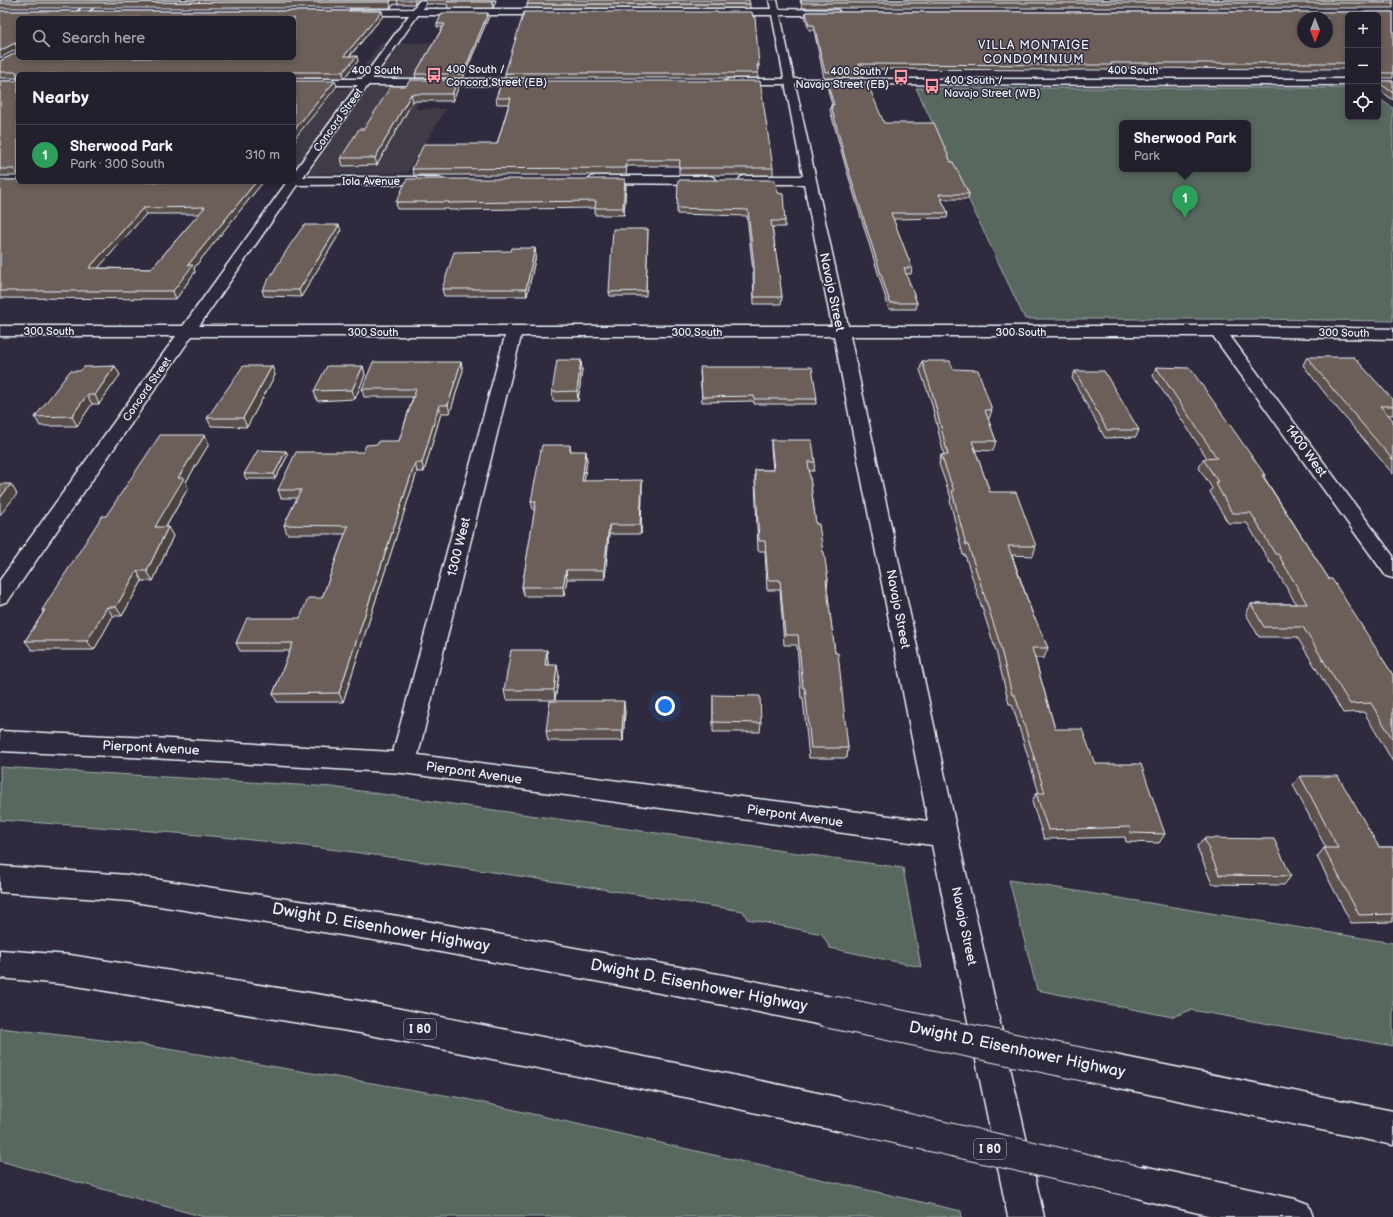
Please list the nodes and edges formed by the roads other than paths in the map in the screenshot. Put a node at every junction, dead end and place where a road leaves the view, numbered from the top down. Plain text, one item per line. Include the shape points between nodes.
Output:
1 (100, 0) edge
2 (424, 0) edge
3 (773, 0) edge
4 (63, 12) edge
5 (81, 12) junction
6 (97, 12) edge
7 (346, 12) edge
8 (415, 12) junction
9 (775, 12) junction
10 (846, 12) edge
11 (75, 16) edge
12 (296, 82) edge
13 (366, 82) junction
14 (544, 82) edge
15 (718, 82) edge
16 (789, 82) junction
17 (1345, 82) edge
18 (296, 178) edge
19 (453, 180) edge
20 (581, 180) edge
21 (809, 180) junction
22 (296, 181) edge
23 (292, 184) edge
24 (0, 331) edge
25 (1218, 331) junction
26 (187, 332) junction
27 (514, 332) junction
28 (841, 332) junction
29 (1393, 334) edge
30 (1393, 571) edge
31 (0, 596) edge
32 (0, 741) edge
33 (403, 763) junction
34 (944, 835) junction
35 (0, 879) edge
36 (0, 964) edge
37 (1393, 1128) edge
38 (1026, 1217) edge
39 (1295, 1217) edge

1 - 5 main road
2 - 8 main road, Concord Street
3 - 9 main road, Navajo Street
4 - 5 main road
5 - 6 main road
5 - 11 main road
7 - 8 main road
8 - 9 main road
8 - 13 main road, Concord Street
9 - 10 main road
9 - 16 main road, Navajo Street
12 - 13 main road, 400 South
13 - 14 main road, 400 South
13 - 18 main road, Concord Street
15 - 16 main road, 400 South
16 - 17 main road, 400 South
16 - 21 main road, Navajo Street
19 - 22 main road, Iola Avenue
20 - 21 main road
21 - 28 main road, Navajo Street
23 - 26 main road, Concord Street
24 - 26 main road, 300 South
25 - 28 main road, 300 South
25 - 29 main road, 300 South
25 - 30 main road, 1400 West
26 - 27 main road, 300 South
26 - 31 main road, Concord Street
27 - 28 main road, 300 South
27 - 33 main road, 1300 West
28 - 34 main road, Navajo Street
32 - 33 main road, Pierpont Avenue
33 - 34 main road, Pierpont Avenue
34 - 38 main road, Navajo Street
35 - 37 main road, Dwight D. Eisenhower Highway, bridge via 128,888 398,930 729,991
36 - 39 main road, I 80, bridge via 70,970 360,1016 837,1114

